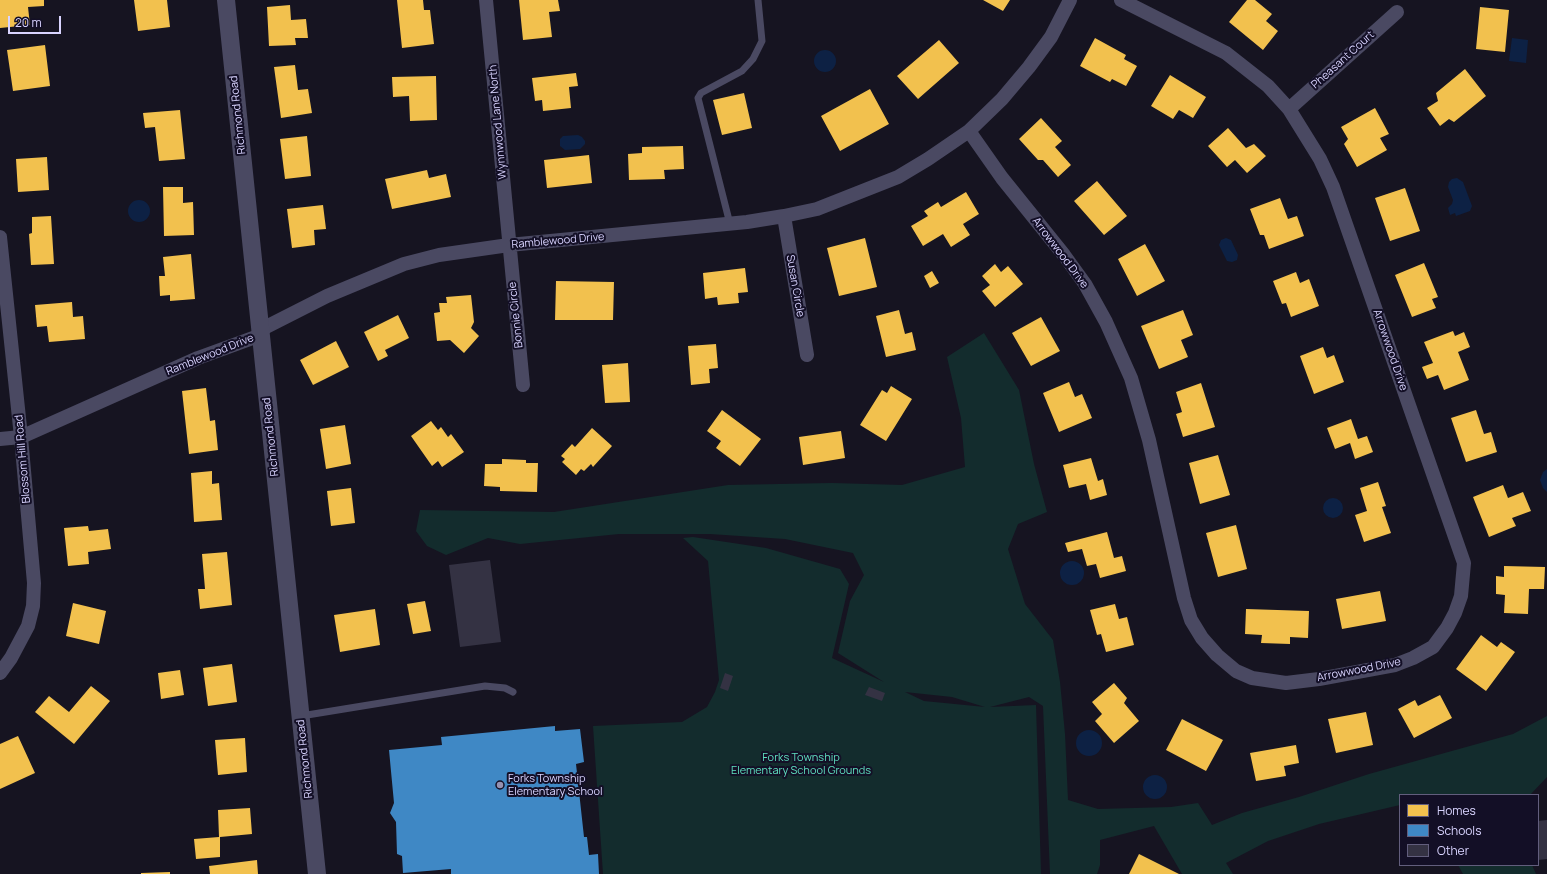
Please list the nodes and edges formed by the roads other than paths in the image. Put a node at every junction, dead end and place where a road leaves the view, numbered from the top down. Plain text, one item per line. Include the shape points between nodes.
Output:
1 (226, 0) edge
2 (486, 0) edge
3 (758, 0) edge
4 (1070, 0) edge
5 (1121, 0) edge
6 (1397, 12) dead end
7 (1289, 109) junction
8 (970, 131) junction
9 (784, 216) junction
10 (730, 224) junction
11 (0, 237) edge
12 (509, 245) junction
13 (261, 335) junction
14 (807, 355) dead end
15 (524, 384) dead end
16 (21, 437) junction
17 (0, 439) edge
18 (0, 673) edge
19 (513, 692) dead end
20 (301, 716) junction
21 (317, 874) edge

1 - 13 street, Richmond Road
2 - 12 street, Wynnwood Lane North
3 - 10 lane via 762,41 753,59 742,71 701,93 698,98
4 - 8 street, Ramblewood Drive via 1051,37 1029,67
5 - 7 street, Arrowwood Drive via 1226,53 1268,86
6 - 7 street, Pheasant Court
7 - 8 street, Arrowwood Drive via 1320,159 1333,187 1464,563 1461,596 1447,628 1433,647 1395,665 1286,683 1252,678 1236,672 1216,655 1191,620 1150,440 1131,378 1109,329 1085,284 1002,178
8 - 9 street, Ramblewood Drive via 898,177 817,209
9 - 10 street, Ramblewood Drive
9 - 14 street, Susan Circle
10 - 12 street, Ramblewood Drive
11 - 16 street, Blossom Hill Road
12 - 13 street, Ramblewood Drive via 439,255 404,264 327,296 264,328
12 - 15 street, Bonnie Circle
13 - 16 street, Ramblewood Drive via 198,358
13 - 20 street, Richmond Road
16 - 17 street, Ramblewood Drive
16 - 18 street, Blossom Hill Road via 34,583 33,606 28,626
19 - 20 lane via 500,687 485,686
20 - 21 street, Richmond Road

